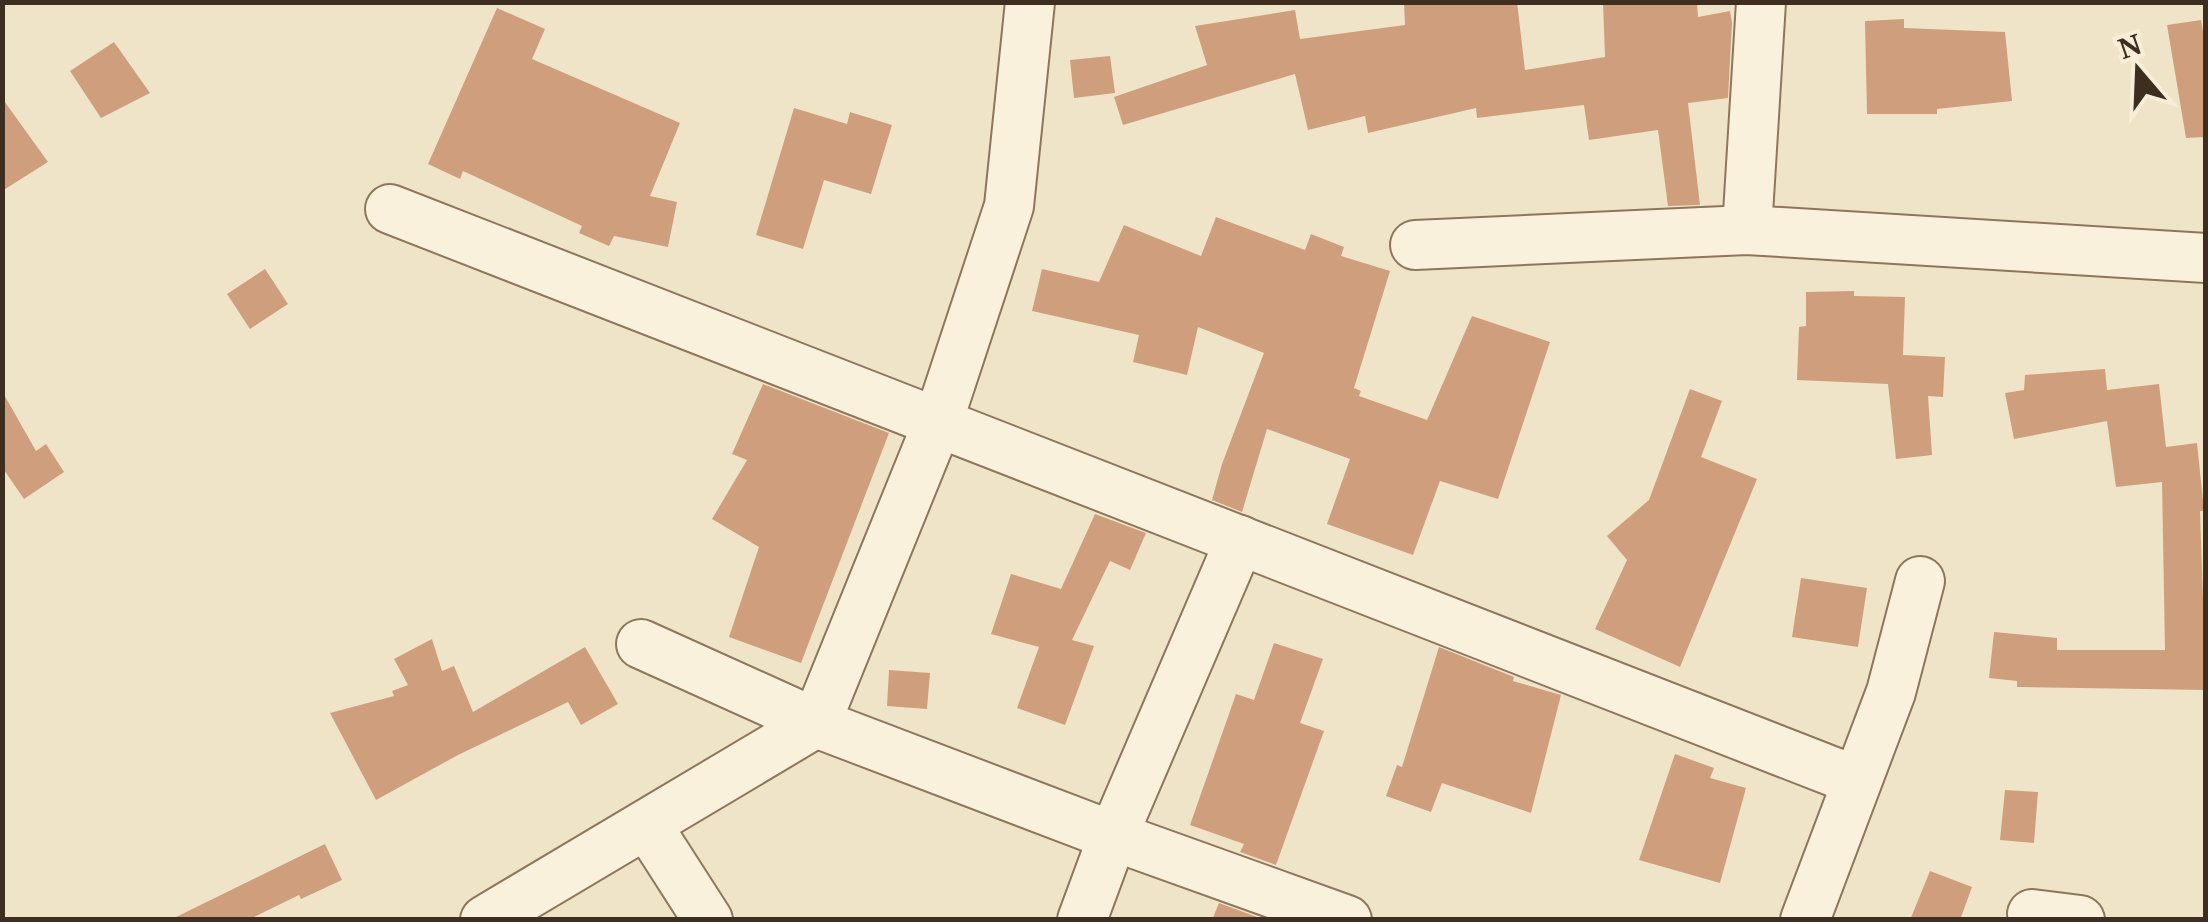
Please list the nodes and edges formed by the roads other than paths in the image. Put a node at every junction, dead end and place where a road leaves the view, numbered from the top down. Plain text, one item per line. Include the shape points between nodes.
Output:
1 (1030, 2) edge
2 (1761, 2) edge
3 (390, 209) dead end
4 (1747, 230) junction
5 (1414, 246) dead end
6 (2206, 258) edge
7 (938, 422) junction
8 (1240, 540) junction
9 (1920, 581) dead end
10 (640, 644) dead end
11 (816, 723) junction
12 (1857, 781) junction
13 (647, 825) junction
14 (1113, 836) junction
15 (2032, 914) dead end
16 (485, 920) edge
17 (708, 920) edge
18 (1082, 920) edge
19 (1347, 920) edge
20 (1805, 920) edge
21 (2080, 920) edge

1 - 7 street via 1009,206
2 - 4 street
3 - 7 street
4 - 5 street
4 - 6 street
7 - 8 street
7 - 11 street
8 - 12 street
8 - 14 street
9 - 12 street via 1891,692
10 - 11 street
11 - 13 street
11 - 14 street
12 - 20 street
13 - 16 street
13 - 17 street
14 - 18 street
14 - 19 street
15 - 21 street

